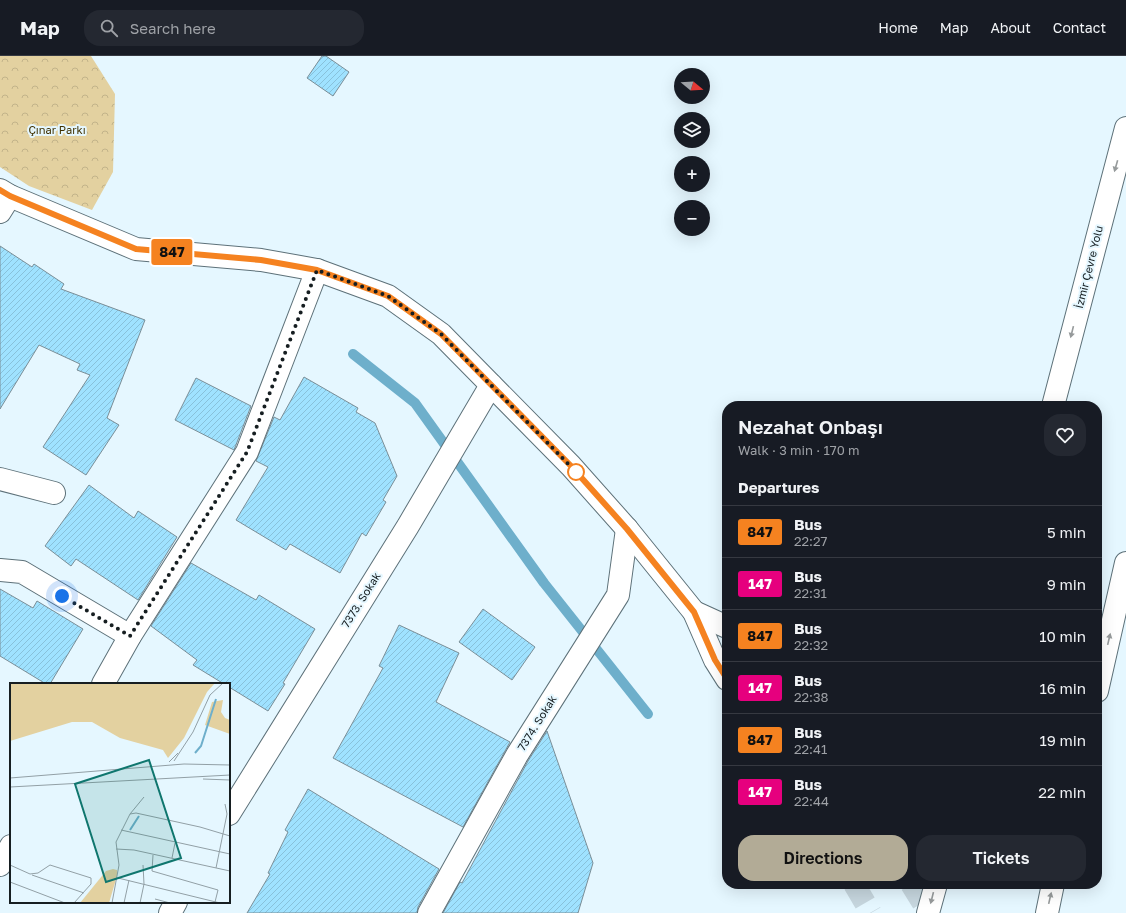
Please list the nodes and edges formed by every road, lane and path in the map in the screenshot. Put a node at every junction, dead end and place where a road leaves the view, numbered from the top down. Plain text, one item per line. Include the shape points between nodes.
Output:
1 (1126, 128) edge
2 (3, 200) edge
3 (317, 270) junction
4 (490, 385) junction
5 (1054, 401) edge
6 (0, 479) edge
7 (54, 493) dead end
8 (627, 529) junction
9 (1126, 563) edge
10 (0, 570) edge
11 (694, 612) junction
12 (722, 625) edge
13 (130, 636) junction
14 (1102, 669) edge
15 (722, 671) edge
16 (104, 683) edge
17 (230, 812) edge
18 (10, 848) edge
19 (0, 865) edge
20 (935, 889) edge
21 (1052, 889) edge
22 (429, 913) edge
23 (928, 913) edge
24 (1047, 913) edge

1 -> 5 main road, İzmir Çevre Yolu
2 - 3 main road via 136,249 261,260
3 - 4 main road via 388,296 441,334
3 - 13 main road via 247,452
4 - 8 main road via 571,466
4 - 17 main road, 7373. Sokak via 408,526
6 - 7 main road
8 - 11 main road
8 - 22 main road, 7374. Sokak via 618,596 517,755
14 -> 9 main road
10 - 13 main road via 22,572
11 - 12 main road
11 - 15 main road
13 - 16 main road
18 - 19 main road
20 -> 23 main road
24 -> 21 main road

